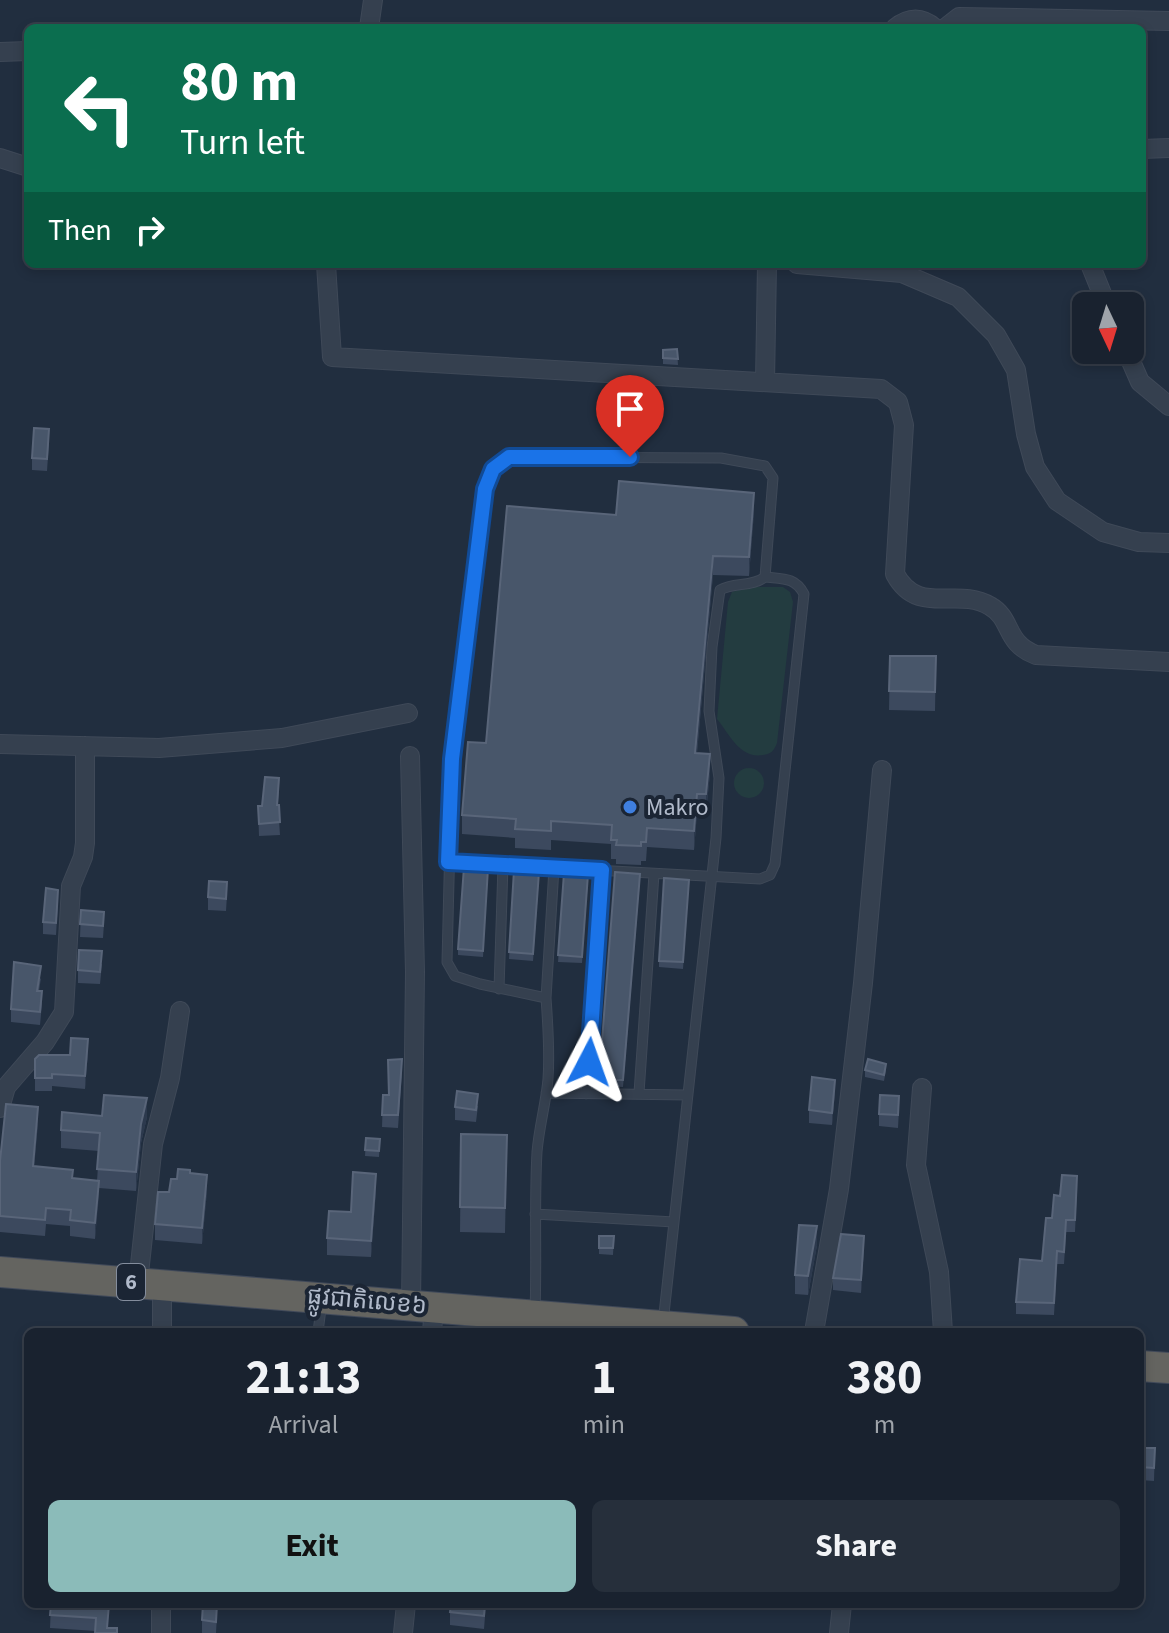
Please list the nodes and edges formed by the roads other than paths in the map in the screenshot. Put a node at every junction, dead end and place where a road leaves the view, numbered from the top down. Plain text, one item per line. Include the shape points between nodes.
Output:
1 (373, 0) edge
2 (903, 16) edge
3 (1169, 21) edge
4 (370, 24) edge
5 (930, 24) edge
6 (950, 24) edge
7 (24, 51) edge
8 (0, 52) edge
9 (1169, 148) edge
10 (1146, 149) edge
11 (0, 158) edge
12 (24, 166) edge
13 (326, 268) edge
14 (767, 268) edge
15 (844, 268) edge
16 (1092, 268) edge
17 (1101, 292) edge
18 (1132, 364) edge
19 (765, 382) junction
20 (1169, 406) edge
21 (1169, 543) edge
22 (765, 577) junction
23 (1169, 662) edge
24 (408, 713) dead end
25 (0, 744) edge
26 (85, 746) junction
27 (410, 756) dead end
28 (882, 770) dead end
29 (448, 862) junction
30 (503, 865) junction
31 (554, 868) junction
32 (602, 870) junction
33 (654, 874) junction
34 (712, 877) junction
35 (499, 989) junction
36 (546, 998) junction
37 (180, 1011) dead end
38 (922, 1088) dead end
39 (546, 1093) junction
40 (639, 1093) junction
41 (586, 1094) junction
42 (688, 1095) junction
43 (0, 1108) edge
44 (535, 1214) junction
45 (674, 1222) junction
46 (0, 1272) edge
47 (150, 1284) junction
48 (322, 1298) junction
49 (426, 1315) edge
50 (535, 1315) junction
51 (663, 1326) junction
52 (161, 1328) edge
53 (318, 1328) edge
54 (687, 1328) edge
55 (815, 1328) edge
56 (943, 1328) edge
57 (1144, 1366) edge
58 (1169, 1368) edge
59 (161, 1608) edge
60 (406, 1608) edge
61 (842, 1608) edge
62 (161, 1633) edge
63 (403, 1633) edge
64 (839, 1633) edge

1 - 4 street
2 - 5 street
3 - 6 street via 959,17
7 - 8 street
9 - 10 street
11 - 12 street
13 - 19 street via 332,357
14 - 19 street
15 - 21 street via 902,273 958,297 996,335 1016,370 1035,467 1057,501 1103,532
16 - 17 street
18 - 20 street via 1140,382
19 - 23 street via 881,389 898,402 904,425 895,574 903,589 915,596 991,606 1021,649 1036,655
22 - 29 lane via 773,478 765,466 721,458 509,457 493,469 485,489 462,661
22 - 34 lane via 720,590 709,711 719,778
22 - 34 lane via 792,579 804,594 775,864 770,875 760,879
24 - 26 street via 282,738 159,748
25 - 26 street
26 - 43 street via 85,843 71,886 67,1002 58,1024 6,1087
27 - 49 street
28 - 55 street via 839,1189
29 - 30 lane
29 - 35 lane via 447,962 455,976
30 - 31 lane
30 - 35 lane
31 - 32 lane
31 - 36 lane
32 - 33 lane
32 - 41 lane
33 - 34 lane
33 - 40 lane
34 - 42 lane
35 - 36 lane
36 - 39 lane
37 - 47 street via 153,1144
38 - 56 street via 916,1165 939,1272
39 - 41 lane
39 - 44 lane
40 - 41 lane
40 - 42 lane
42 - 45 lane
44 - 45 lane
44 - 50 lane
45 - 51 lane
46 - 47 highway, ផ្លូវជាតិលេខ៦ / 6
47 - 48 highway, ផ្លូវជាតិលេខ៦ / 6
47 - 52 street
48 - 49 highway, ផ្លូវជាតិលេខ៦ / 6
48 - 53 lane
49 - 50 highway, ផ្លូវជាតិលេខ៦ / 6
50 - 51 highway, ផ្លូវជាតិលេខ៦ / 6
51 - 54 highway, ផ្លូវជាតិលេខ៦ / 6
57 - 58 highway
59 - 62 street
60 - 63 street
61 - 64 street

